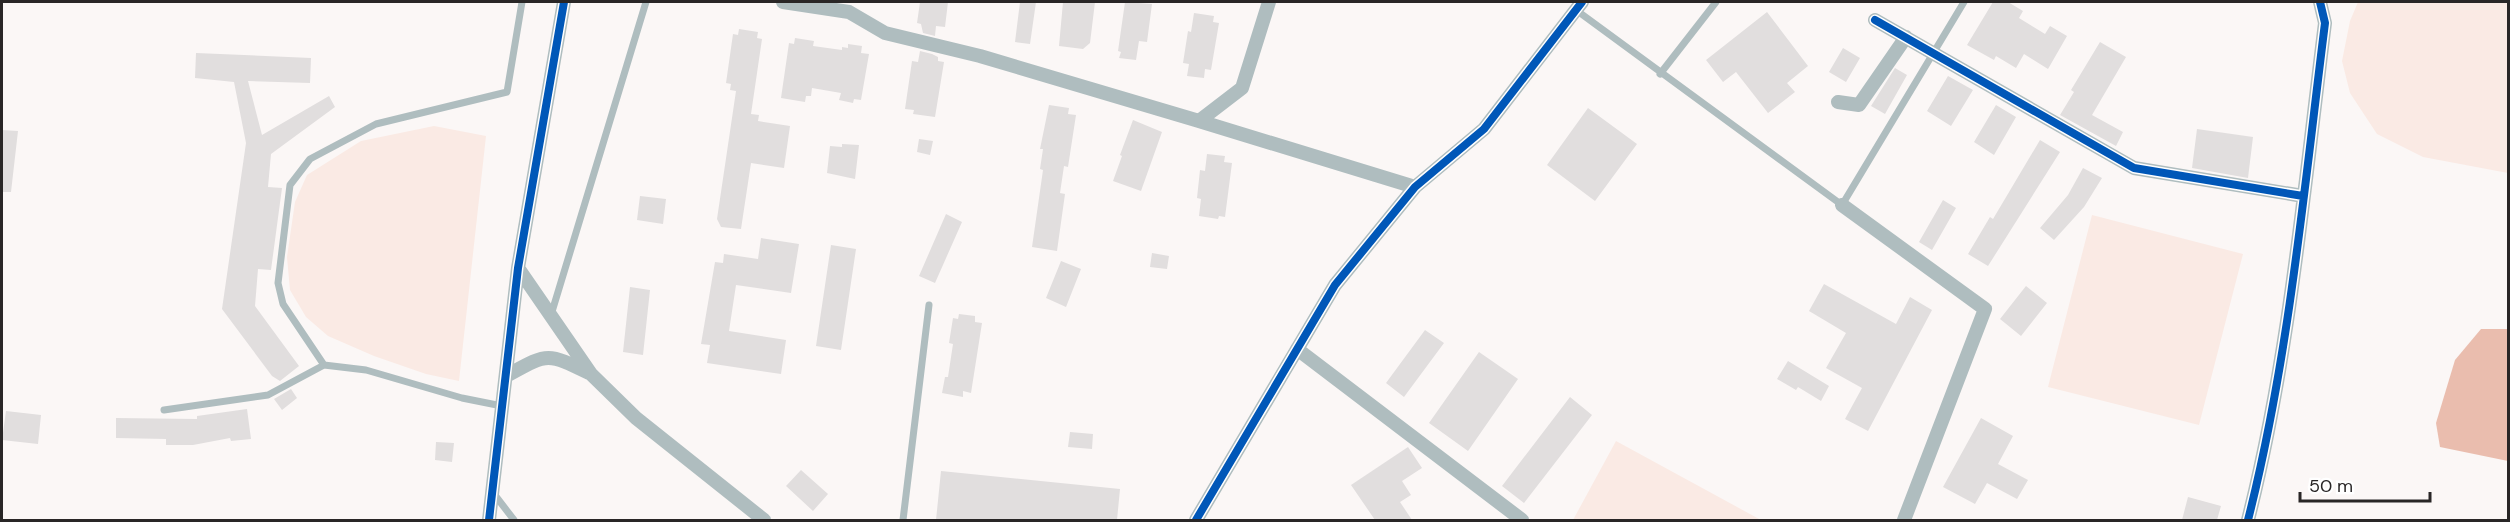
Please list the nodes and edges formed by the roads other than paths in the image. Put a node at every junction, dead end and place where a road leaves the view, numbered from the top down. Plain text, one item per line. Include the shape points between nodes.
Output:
1 (522, 2) edge
2 (564, 2) edge
3 (646, 2) edge
4 (783, 2) edge
5 (1269, 2) edge
6 (1716, 2) edge
7 (1964, 2) edge
8 (2320, 2) edge
9 (1579, 6) edge
10 (1875, 20) dead end
11 (1906, 37) junction
12 (1660, 74) junction
13 (1838, 102) dead end
14 (1198, 122) junction
15 (1415, 187) junction
16 (2303, 196) junction
17 (1842, 205) junction
18 (519, 268) junction
19 (929, 305) dead end
20 (551, 316) junction
21 (1297, 349) junction
22 (324, 365) junction
23 (591, 374) junction
24 (506, 376) junction
25 (502, 405) junction
26 (164, 410) dead end
27 (492, 492) junction
28 (489, 520) edge
29 (514, 520) edge
30 (764, 520) edge
31 (903, 520) edge
32 (1196, 520) edge
33 (1522, 520) edge
34 (1904, 520) edge
35 (2248, 520) edge

1 - 22 lane via 507,92 376,124 310,159 290,184 278,283 283,304
2 - 18 street
3 - 20 lane
4 - 14 street via 849,12 885,33 980,56
5 - 14 street via 1242,88
6 - 12 lane
7 - 17 lane
8 - 16 street via 2325,23
9 - 12 lane
9 - 15 street via 1484,129
10 - 11 street
11 - 13 street via 1859,105
11 - 16 street via 2134,168
12 - 17 lane
14 - 15 street
15 - 21 street via 1335,285
16 - 35 street via 2264,459
17 - 34 street via 1985,309
18 - 20 street
18 - 24 street
19 - 31 lane
20 - 23 street
21 - 32 street
21 - 33 street
22 - 25 lane via 366,370 462,398
22 - 26 lane via 268,395
23 - 24 street via 555,357 536,359
23 - 30 street via 636,418
24 - 25 street
25 - 27 street
27 - 28 street
27 - 29 lane

